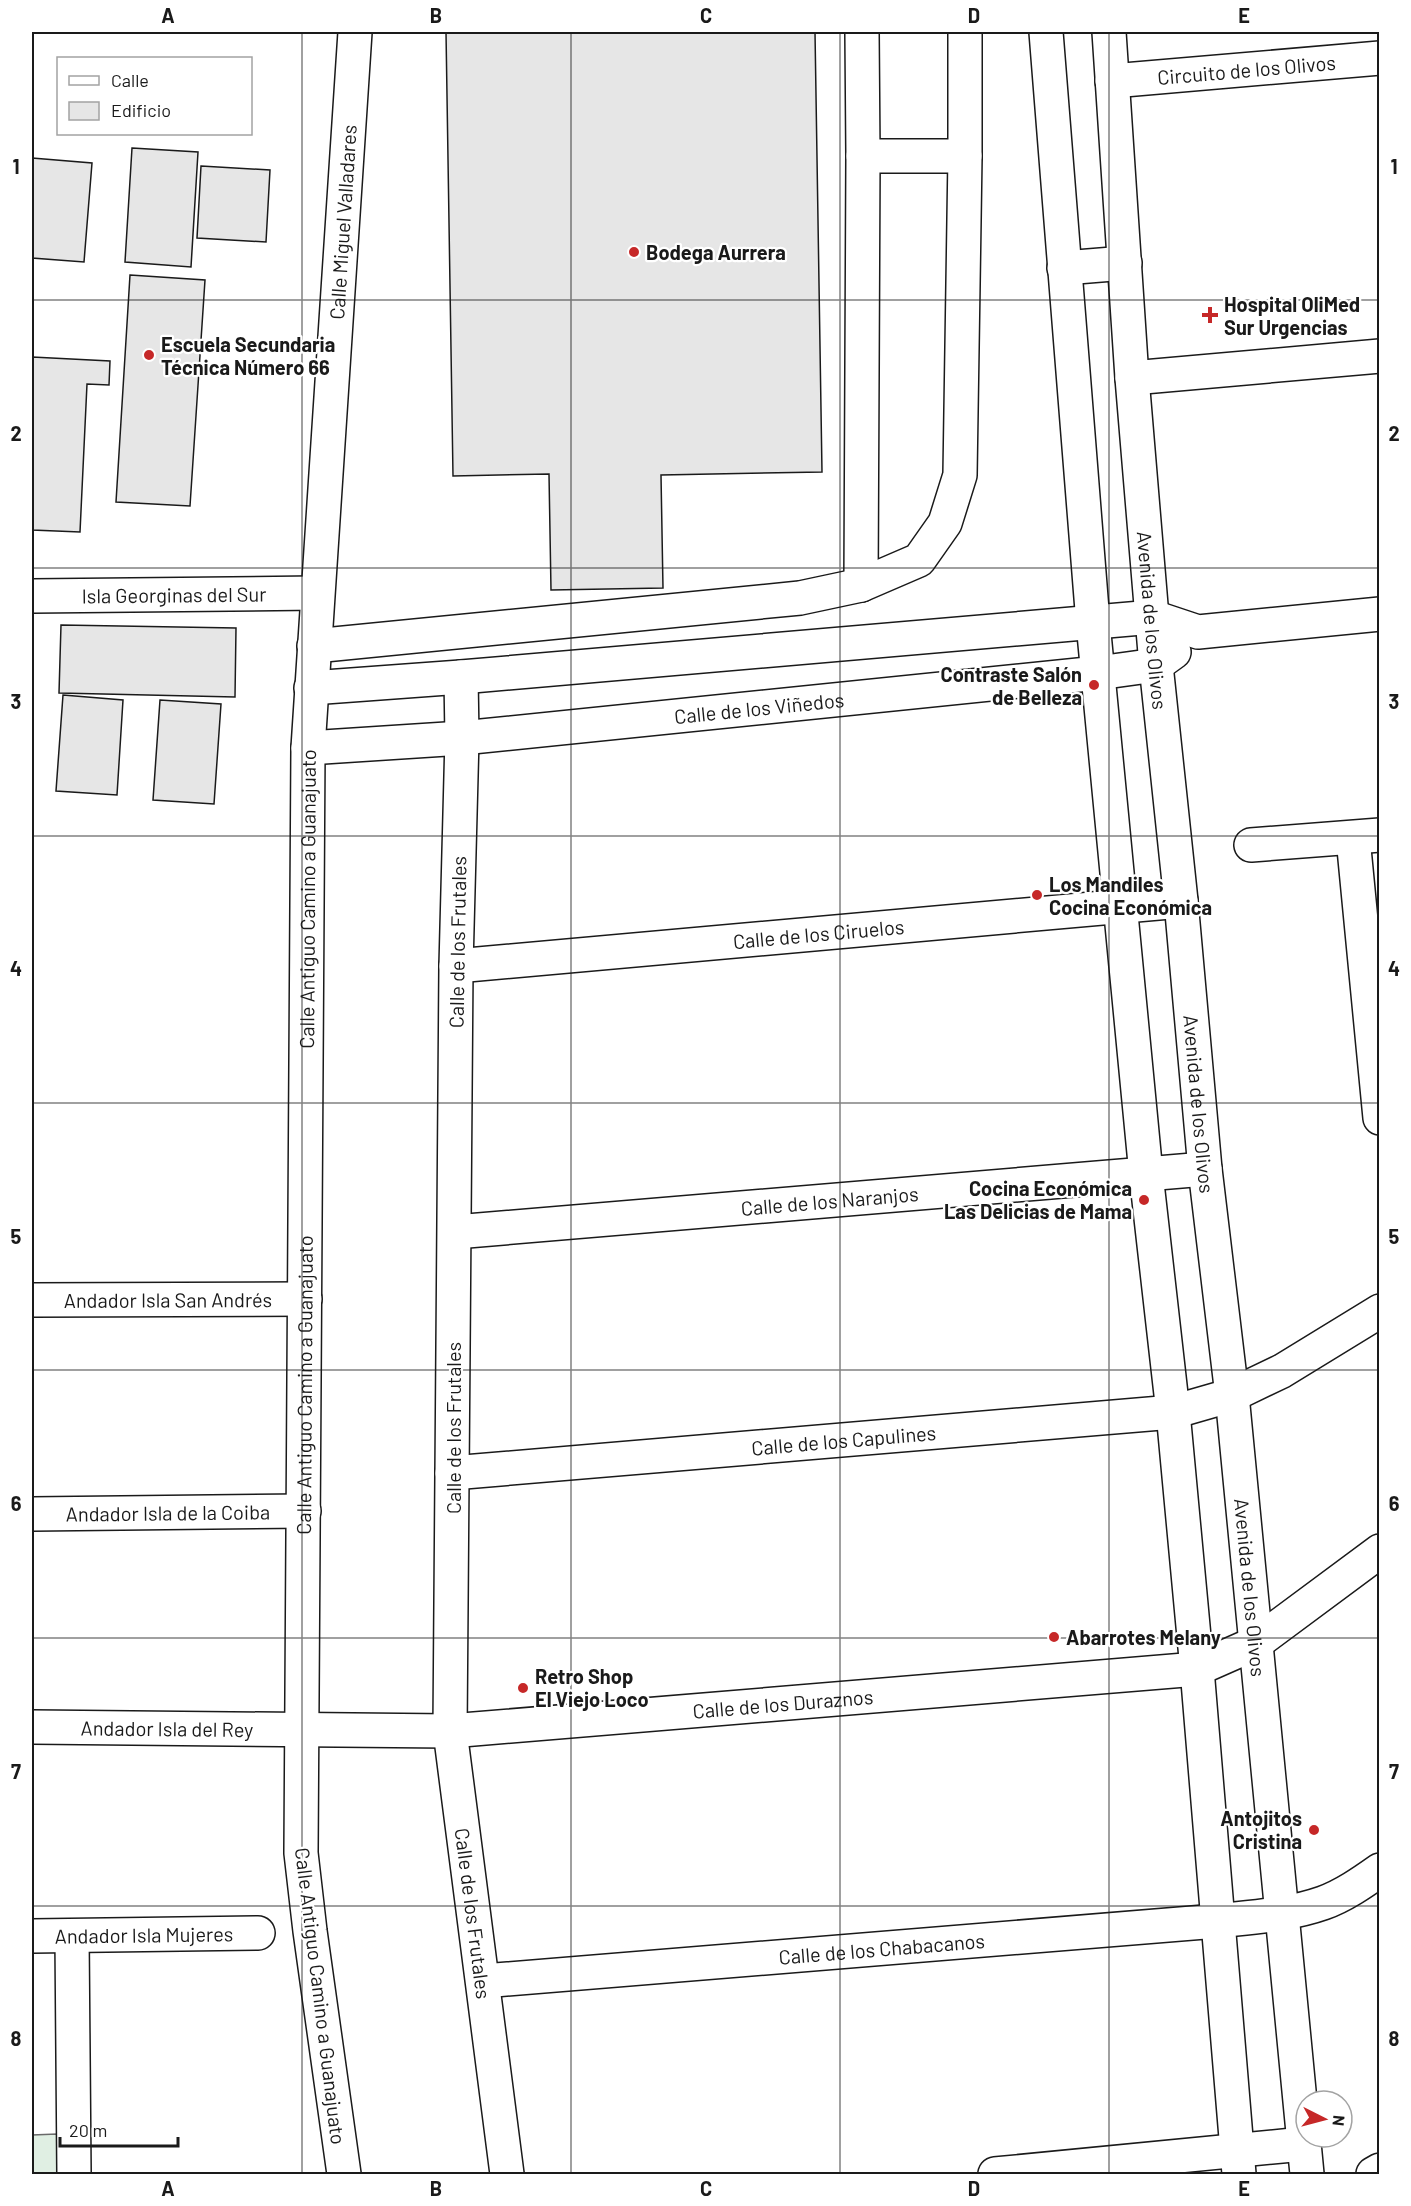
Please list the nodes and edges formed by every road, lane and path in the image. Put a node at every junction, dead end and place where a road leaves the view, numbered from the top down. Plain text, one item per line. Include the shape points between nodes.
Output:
1 (355, 32) edge
2 (862, 32) edge
3 (965, 32) edge
4 (1046, 32) edge
5 (1108, 32) edge
6 (1380, 58) edge
7 (1112, 81) junction
8 (863, 156) junction
9 (965, 156) junction
10 (1125, 262) junction
11 (1064, 268) junction
12 (1380, 356) edge
13 (1132, 378) junction
14 (861, 585) junction
15 (317, 593) junction
16 (32, 596) edge
17 (1380, 614) edge
18 (1153, 617) junction
19 (1093, 623) junction
20 (1198, 632) junction
21 (314, 646) junction
22 (1156, 665) junction
23 (1098, 673) junction
24 (461, 677) junction
25 (311, 688) junction
26 (462, 738) junction
27 (308, 748) junction
28 (1366, 836) edge
29 (1251, 845) dead end
30 (1181, 901) junction
31 (1120, 906) junction
32 (456, 966) junction
33 (1380, 1118) edge
34 (1205, 1169) junction
35 (1146, 1174) junction
36 (454, 1233) junction
37 (305, 1299) junction
38 (32, 1300) edge
39 (1380, 1311) edge
40 (1232, 1395) junction
41 (1173, 1412) junction
42 (452, 1473) junction
43 (304, 1511) junction
44 (32, 1514) edge
45 (1380, 1551) edge
46 (1256, 1643) junction
47 (1197, 1669) junction
48 (32, 1727) edge
49 (303, 1731) junction
50 (450, 1731) junction
51 (1380, 1870) edge
52 (1282, 1913) junction
53 (1217, 1921) junction
54 (258, 1933) dead end
55 (32, 1936) edge
56 (72, 1936) junction
57 (483, 1981) junction
58 (1305, 2159) edge
59 (1238, 2162) edge
60 (1380, 2170) edge
61 (997, 2174) edge
62 (74, 2175) edge
63 (344, 2175) edge
64 (507, 2175) edge
65 (1373, 2175) edge

1 - 15 street, Calle Miguel Valladares
2 - 8 street
3 - 9 street
4 - 11 street
5 - 7 street, Avenida de los Olivos
6 - 7 street, Circuito de los Olivos
7 - 10 street, Avenida de los Olivos
8 - 9 street
8 - 14 street
9 - 14 street via 960,474 945,523 919,560
10 - 11 street
10 - 13 street, Avenida de los Olivos
11 - 19 street
12 - 13 street
13 - 18 street, Avenida de los Olivos
14 - 21 street via 800,598
15 - 16 street, Isla Georginas del Sur
15 - 21 street, Calle Antiguo Camino a Guanajuato
17 - 20 street
18 - 19 street
18 - 20 street
18 - 22 street, Avenida de los Olivos
19 - 23 street
19 - 24 street
20 - 22 street
21 - 25 street, Calle Antiguo Camino a Guanajuato
22 - 23 street, Calle de los Viñedos
22 - 30 street, Avenida de los Olivos
23 - 26 street, Calle de los Viñedos
23 - 31 street
24 - 25 street
24 - 26 street, Calle de los Frutales
25 - 27 street, Calle Antiguo Camino a Guanajuato
26 - 27 street, Calle de los Viñedos
26 - 32 street, Calle de los Frutales
27 - 37 street, Calle Antiguo Camino a Guanajuato
28 - 29 street
28 - 33 street
30 - 31 street, Calle de los Ciruelos
30 - 34 street, Avenida de los Olivos
31 - 32 street, Calle de los Ciruelos
31 - 35 street
32 - 36 street, Calle de los Frutales
34 - 35 street, Calle de los Naranjos
34 - 40 street, Avenida de los Olivos
35 - 36 street, Calle de los Naranjos
35 - 41 street
36 - 42 street, Calle de los Frutales
37 - 38 street, Andador Isla San Andrés
37 - 43 street, Calle Antiguo Camino a Guanajuato
39 - 40 street, Calle de los Capulines via 1282,1371
40 - 41 street, Calle de los Capulines
40 - 46 street, Avenida de los Olivos
41 - 42 street, Calle de los Capulines
41 - 47 street
42 - 50 street, Calle de los Frutales
43 - 44 street, Andador Isla de la Coiba
43 - 49 street, Calle Antiguo Camino a Guanajuato
45 - 46 street, Calle de los Duraznos
46 - 47 street, Calle de los Duraznos
46 - 52 street, Avenida de los Olivos
47 - 50 street, Calle de los Duraznos
47 - 53 street
48 - 49 street, Andador Isla del Rey
49 - 50 street, Calle de los Duraznos
49 - 63 street, Calle Antiguo Camino a Guanajuato via 301,1853
50 - 57 street, Calle de los Frutales
51 - 52 street, Calle de los Chabacanos via 1324,1903
52 - 53 street, Calle de los Chabacanos
52 - 58 street, Avenida de los Olivos
53 - 57 street, Calle de los Chabacanos
53 - 59 street
54 - 56 street, Andador Isla Mujeres
55 - 56 street, Andador Isla Mujeres
56 - 62 street
57 - 64 street, Calle de los Frutales
58 - 59 street
59 - 61 street
60 - 65 street

